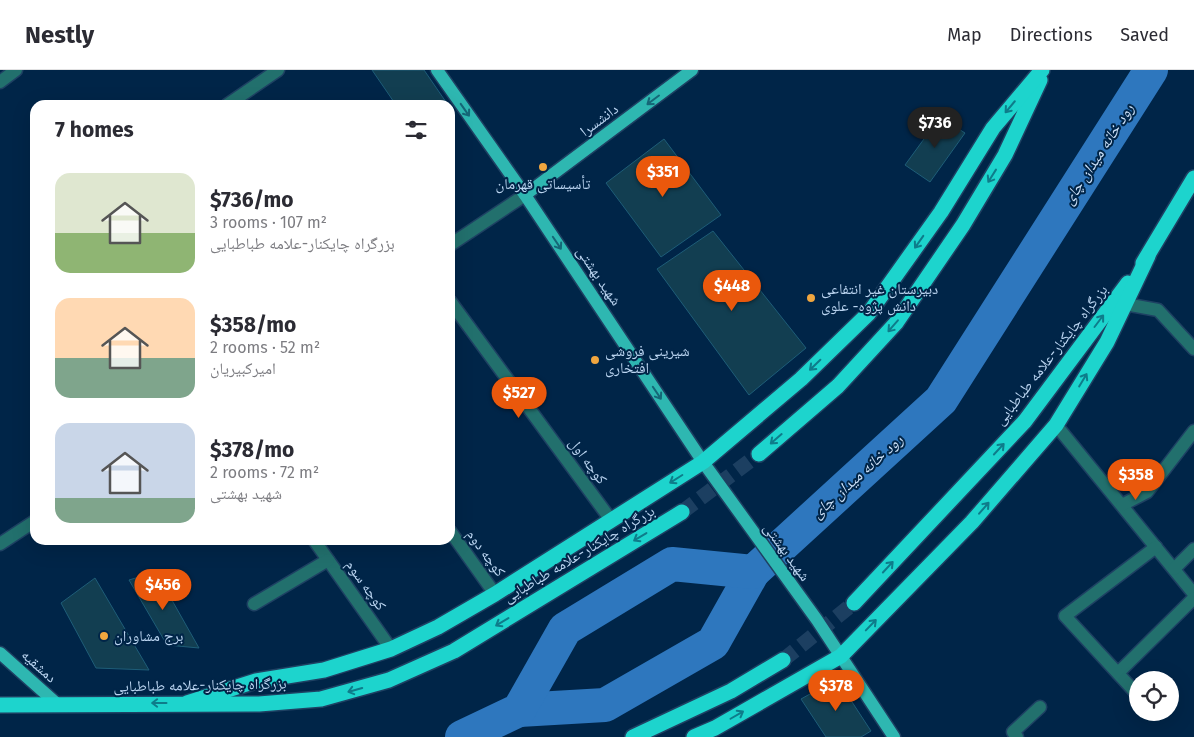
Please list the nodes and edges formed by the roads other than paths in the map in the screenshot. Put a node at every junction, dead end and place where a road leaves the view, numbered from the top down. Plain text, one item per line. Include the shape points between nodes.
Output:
1 (16, 70) edge
2 (278, 70) edge
3 (437, 70) edge
4 (692, 70) edge
5 (1043, 70) edge
6 (678, 74) edge
7 (0, 82) edge
8 (234, 100) edge
9 (1194, 178) edge
10 (525, 195) junction
11 (455, 242) edge
12 (1148, 256) junction
13 (1125, 304) junction
14 (455, 308) edge
15 (1194, 349) edge
16 (1056, 425) junction
17 (1194, 432) edge
18 (759, 454) tunnel mouth
19 (703, 462) junction
20 (731, 502) joint
21 (1122, 505) junction
22 (682, 512) tunnel mouth
23 (611, 520) junction
24 (30, 524) edge
25 (455, 539) edge
26 (0, 544) edge
27 (318, 545) edge
28 (1156, 547) junction
29 (1194, 549) edge
30 (328, 560) junction
31 (1174, 569) junction
32 (495, 594) junction
33 (1194, 594) edge
34 (1194, 598) edge
35 (854, 603) tunnel mouth
36 (254, 604) dead end
37 (391, 648) junction
38 (0, 654) edge
39 (841, 656) junction
40 (783, 660) tunnel mouth
41 (1118, 673) junction
42 (1129, 685) edge
43 (56, 703) junction
44 (187, 704) junction
45 (0, 705) edge
46 (1040, 707) dead end
47 (889, 735) edge
48 (632, 737) edge
49 (694, 737) edge
50 (1017, 737) edge

1 - 7 street
2 - 8 street
3 -> 10 main road, شهید بهشتى
4 - 6 main road, دانشسرا
5 -> 18 highway via 1006,155 896,323 838,386
5 -> 19 highway via 993,128 941,212 869,313 801,379
6 -> 10 main road, دانشسرا
9 - 12 highway, بزرگراه چایکنار-علامه طباطبایی
10 - 11 street
10 -> 19 main road, شهید بهشتى
12 - 13 highway
35 -> 12 highway, بزرگراه چایکنار-علامه طباطبایی via 1025,421
13 - 15 street via 1158,310
16 -> 13 highway via 1107,342
14 - 23 street, کوچه اول
16 - 21 street
39 -> 16 highway via 972,522
17 - 21 street via 1148,492
19 - 20 main road, شهید بهشتى
19 -> 23 highway
20 - 39 main road, شهید بهشتی
21 - 28 street
22 -> 44 highway, بزرگراه چایکنار-علامه طباطبایی via 454,651 390,680 321,699 259,704
23 - 32 highway
24 - 26 street
25 - 32 street, کوچه دوم
27 - 30 street, کوچه سوم
28 - 31 street
28 - 41 street via 1065,616
29 - 31 street
30 - 36 street
30 - 37 street, کوچه سوم
31 - 33 street
32 - 37 highway via 438,627
34 - 41 street
37 - 44 highway via 324,670 256,681
38 - 43 main road, دمشقیه
39 - 47 main road
49 -> 39 highway
40 - 48 highway via 731,691
41 - 42 street
44 -> 43 highway, بزرگراه چایکنار-علامه طباطبایی
43 - 45 highway, بزرگراه چایکنار-علامه طباطبایی
46 - 50 street via 1013,732

